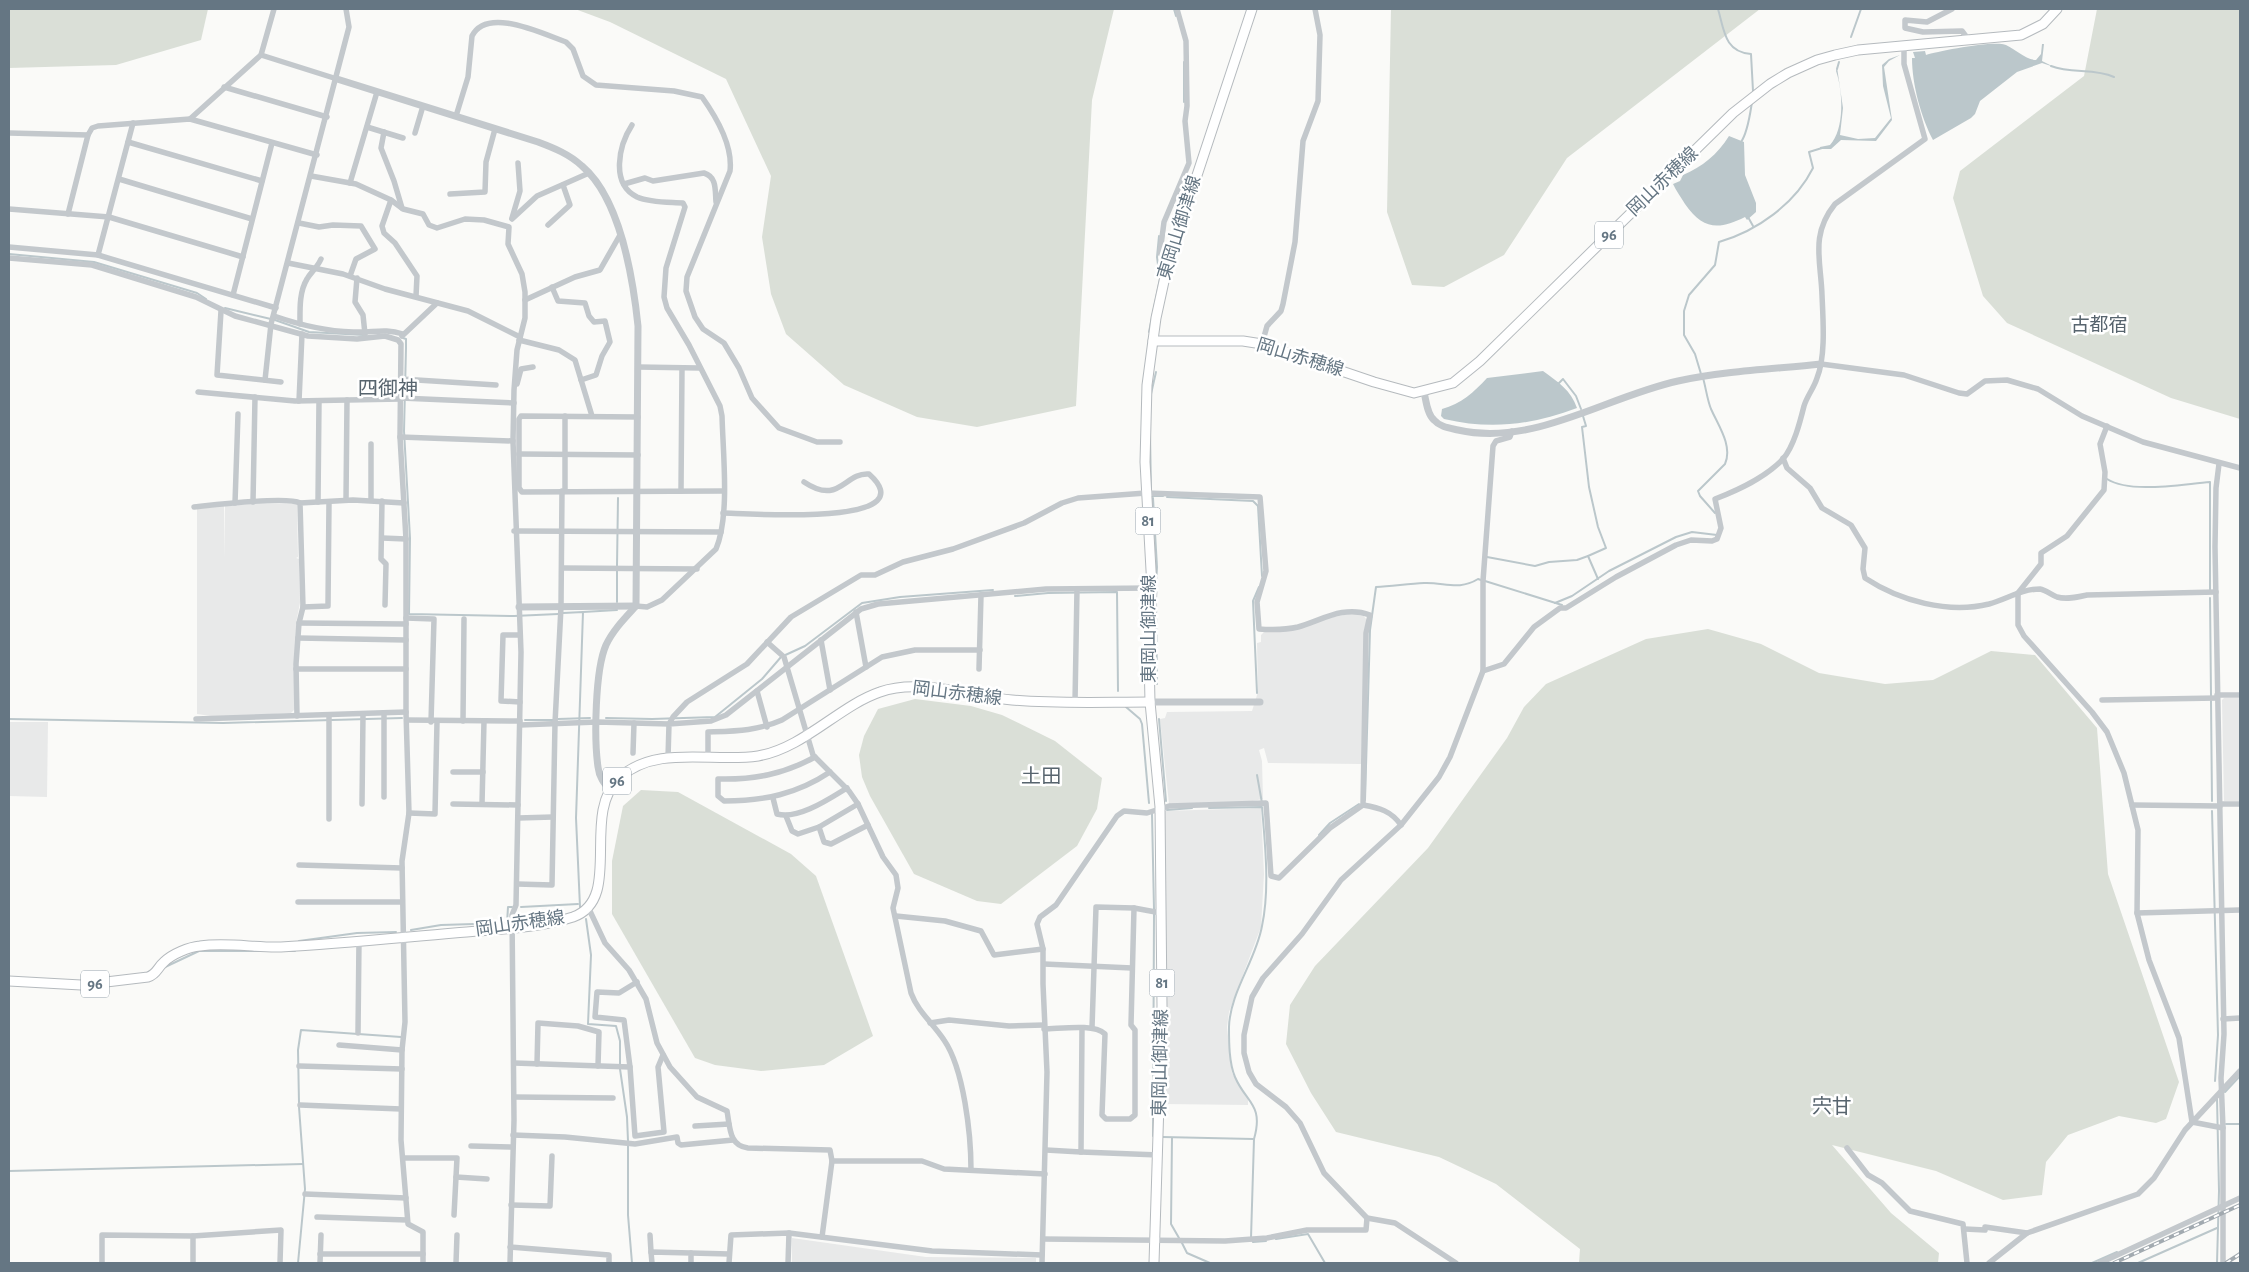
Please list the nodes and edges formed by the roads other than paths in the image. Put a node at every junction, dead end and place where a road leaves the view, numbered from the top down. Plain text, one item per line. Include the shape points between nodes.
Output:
1 (274, 9) edge
2 (346, 9) edge
3 (1177, 9) edge
4 (1252, 9) edge
5 (1315, 9) edge
6 (1952, 9) edge
7 (2057, 9) edge
8 (1968, 39) junction
9 (1904, 45) junction
10 (261, 55) junction
11 (337, 79) junction
12 (224, 87) junction
13 (377, 92) junction
14 (422, 106) junction
15 (456, 116) junction
16 (327, 117) junction
17 (190, 119) junction
18 (133, 124) junction
19 (632, 125) dead end
20 (367, 126) junction
21 (495, 129) junction
22 (384, 132) junction
23 (9, 133) edge
24 (415, 133) dead end
25 (88, 135) junction
26 (403, 138) dead end
27 (128, 142) junction
28 (272, 143) junction
29 (317, 155) junction
30 (518, 163) dead end
31 (589, 173) junction
32 (311, 176) junction
33 (119, 179) junction
34 (262, 181) junction
35 (350, 183) junction
36 (624, 184) junction
37 (563, 185) junction
38 (450, 194) dead end
39 (391, 200) junction
40 (716, 205) junction
41 (402, 208) junction
42 (9, 209) edge
43 (68, 214) junction
44 (109, 217) junction
45 (252, 219) junction
46 (512, 219) junction
47 (299, 223) junction
48 (548, 225) dead end
49 (510, 227) junction
50 (620, 235) junction
51 (9, 247) edge
52 (98, 255) junction
53 (243, 257) junction
54 (9, 258) edge
55 (321, 259) dead end
56 (288, 263) junction
57 (1168, 263) junction
58 (316, 270) junction
59 (350, 276) junction
60 (356, 278) junction
61 (552, 287) junction
62 (233, 295) junction
63 (416, 296) junction
64 (525, 300) junction
65 (437, 303) junction
66 (276, 308) junction
67 (221, 311) junction
68 (274, 316) junction
69 (271, 324) junction
70 (300, 324) junction
71 (302, 334) junction
72 (366, 335) junction
73 (401, 337) junction
74 (520, 338) junction
75 (1153, 340) junction
76 (1262, 344) junction
77 (1821, 364) junction
78 (533, 367) dead end
79 (638, 367) junction
80 (682, 368) junction
81 (699, 368) junction
82 (265, 380) junction
83 (405, 380) junction
84 (581, 380) junction
85 (281, 382) dead end
86 (496, 385) dead end
87 (514, 390) junction
88 (198, 392) dead end
89 (1424, 392) junction
90 (255, 397) junction
91 (403, 398) junction
92 (348, 400) junction
93 (299, 401) junction
94 (319, 401) junction
95 (514, 403) junction
96 (238, 414) dead end
97 (566, 416) junction
98 (592, 416) junction
99 (638, 417) junction
100 (2107, 426) junction
101 (1512, 431) junction
102 (403, 437) junction
103 (512, 441) junction
104 (840, 442) dead end
105 (371, 444) dead end
106 (519, 454) junction
107 (565, 454) junction
108 (638, 455) junction
109 (1783, 458) junction
110 (2219, 464) junction
111 (2240, 468) edge
112 (804, 482) dead end
113 (564, 491) junction
114 (638, 491) junction
115 (681, 491) junction
116 (723, 491) junction
117 (1146, 493) junction
118 (346, 500) junction
119 (371, 500) junction
120 (382, 501) junction
121 (253, 502) junction
122 (318, 502) junction
123 (329, 502) junction
124 (404, 502) junction
125 (235, 503) junction
126 (300, 504) junction
127 (194, 507) dead end
128 (723, 513) junction
129 (514, 531) junction
130 (562, 531) junction
131 (637, 532) junction
132 (721, 532) junction
133 (382, 538) junction
134 (406, 539) junction
135 (562, 568) junction
136 (637, 568) junction
137 (697, 569) junction
138 (1152, 588) junction
139 (1077, 592) junction
140 (2216, 592) junction
141 (2018, 593) junction
142 (981, 595) junction
143 (385, 605) dead end
144 (636, 606) junction
145 (303, 607) junction
146 (561, 611) junction
147 (856, 612) junction
148 (520, 613) junction
149 (464, 619) dead end
150 (406, 621) junction
151 (299, 624) junction
152 (520, 635) junction
153 (298, 638) junction
154 (406, 640) junction
155 (821, 640) junction
156 (767, 642) junction
157 (980, 650) junction
158 (788, 666) junction
159 (866, 667) junction
160 (296, 668) junction
161 (406, 669) junction
162 (980, 669) dead end
163 (1483, 671) junction
164 (830, 690) junction
165 (757, 691) junction
166 (2240, 695) edge
167 (2214, 697) junction
168 (2102, 700) dead end
169 (520, 702) junction
170 (1075, 702) junction
171 (1150, 702) junction
172 (1260, 702) dead end
173 (799, 710) junction
174 (406, 712) junction
175 (297, 716) junction
176 (384, 716) junction
177 (363, 717) junction
178 (196, 719) dead end
179 (329, 719) junction
180 (407, 720) junction
181 (671, 720) junction
182 (462, 721) junction
183 (484, 721) junction
184 (555, 721) junction
185 (434, 722) junction
186 (597, 722) junction
187 (520, 723) junction
188 (634, 723) junction
189 (766, 727) junction
190 (806, 736) junction
191 (633, 753) dead end
192 (815, 757) junction
193 (668, 758) junction
194 (708, 758) junction
195 (453, 772) dead end
196 (483, 772) junction
197 (830, 772) junction
198 (846, 788) junction
199 (610, 790) junction
200 (384, 797) dead end
201 (773, 798) junction
202 (362, 804) dead end
203 (453, 804) dead end
204 (482, 804) junction
205 (858, 804) junction
206 (2240, 804) edge
207 (518, 805) junction
208 (1363, 805) junction
209 (2132, 805) junction
210 (2220, 805) junction
211 (1160, 807) junction
212 (409, 813) junction
213 (786, 816) junction
214 (553, 817) junction
215 (518, 818) junction
216 (329, 819) dead end
217 (868, 825) junction
218 (1401, 825) junction
219 (819, 827) junction
220 (299, 865) dead end
221 (402, 868) junction
222 (517, 884) junction
223 (298, 902) dead end
224 (402, 902) junction
225 (1134, 908) junction
226 (589, 909) junction
227 (2240, 910) edge
228 (2217, 911) junction
229 (1156, 912) junction
230 (2137, 912) junction
231 (896, 916) junction
232 (513, 928) junction
233 (405, 937) junction
234 (359, 940) junction
235 (1044, 949) junction
236 (1044, 964) junction
237 (1094, 967) junction
238 (1132, 968) junction
239 (9, 981) edge
240 (637, 982) junction
241 (2240, 1018) edge
242 (2223, 1019) junction
243 (930, 1023) junction
244 (1044, 1027) junction
245 (1082, 1028) junction
246 (1092, 1028) junction
247 (358, 1033) dead end
248 (339, 1045) dead end
249 (402, 1050) junction
250 (663, 1055) junction
251 (514, 1063) junction
252 (537, 1064) junction
253 (299, 1066) dead end
254 (598, 1066) junction
255 (630, 1067) junction
256 (402, 1070) junction
257 (2240, 1071) edge
258 (2222, 1090) junction
259 (514, 1097) junction
260 (613, 1098) dead end
261 (300, 1105) dead end
262 (401, 1109) junction
263 (2192, 1122) junction
264 (729, 1124) junction
265 (695, 1126) dead end
266 (2220, 1128) junction
267 (513, 1135) junction
268 (733, 1140) junction
269 (471, 1146) dead end
270 (512, 1147) junction
271 (1847, 1148) dead end
272 (1046, 1150) junction
273 (1082, 1152) junction
274 (1159, 1155) junction
275 (552, 1156) dead end
276 (403, 1158) junction
277 (832, 1161) junction
278 (971, 1170) junction
279 (1045, 1174) junction
280 (456, 1177) junction
281 (487, 1179) dead end
282 (305, 1194) dead end
283 (406, 1198) junction
284 (2240, 1198) edge
285 (511, 1205) junction
286 (2220, 1208) junction
287 (454, 1215) dead end
288 (317, 1217) dead end
289 (1367, 1218) junction
290 (408, 1220) junction
291 (1965, 1229) junction
292 (789, 1233) junction
293 (2026, 1233) junction
294 (321, 1235) dead end
295 (456, 1235) dead end
296 (650, 1235) dead end
297 (193, 1236) junction
298 (822, 1237) junction
299 (1043, 1239) junction
300 (1155, 1239) junction
301 (510, 1246) junction
302 (651, 1252) junction
303 (691, 1253) junction
304 (320, 1254) junction
305 (423, 1254) junction
306 (729, 1254) junction
307 (1042, 1255) junction
308 (102, 1263) edge
309 (194, 1263) edge
310 (280, 1263) edge
311 (320, 1263) edge
312 (422, 1263) edge
313 (456, 1263) edge
314 (510, 1263) edge
315 (609, 1263) edge
316 (652, 1263) edge
317 (691, 1263) edge
318 (729, 1263) edge
319 (788, 1263) edge
320 (1042, 1263) edge
321 (1154, 1263) edge
322 (1456, 1263) edge
323 (1967, 1263) edge
324 (1989, 1263) edge
325 (2100, 1263) edge
326 (2223, 1263) edge

1 - 10 street
2 - 11 street via 349,27
3 - 57 street via 1186,41 1188,106 1185,121 1189,163 1164,222 1160,253
4 - 57 main road, 東岡山御津線 / 81
5 - 76 street via 1320,35 1318,101 1302,141 1295,242 1283,304 1267,326
6 - 8 street via 1927,22 1904,20 1905,28 1924,32 1962,31
7 - 8 main road, 岡山赤穂線 / 96 via 2042,24 2021,35
8 - 9 main road, 岡山赤穂線 / 96
9 - 77 street via 1904,64 1924,139 1830,210 1817,246 1822,293
9 - 89 main road, 岡山赤穂線 / 96 via 1858,50 1817,60 1770,84 1733,113 1466,375
10 - 11 street
10 - 12 street
11 - 13 street
11 - 16 street
12 - 16 street
12 - 17 street
13 - 14 street
13 - 20 street
14 - 15 street
14 - 24 street
15 - 21 street
15 - 40 street via 468,78 475,30 486,23 502,21 566,42 574,49 583,76 596,85 702,97 717,122 731,160 730,171
16 - 29 street
17 - 18 street
17 - 28 street
18 - 25 street via 98,126 92,128
18 - 27 street
19 - 36 street via 624,137 621,154 620,176
20 - 22 street
20 - 35 street
21 - 31 street via 559,150
21 - 38 street via 486,162 485,192
22 - 26 street
22 - 41 street via 381,148
23 - 25 street
25 - 43 street
27 - 33 street
27 - 34 street
28 - 29 street
28 - 34 street
29 - 32 street
30 - 46 street via 520,191
31 - 37 street
31 - 50 street via 604,196
32 - 35 street
32 - 47 street
33 - 44 street
33 - 45 street
34 - 45 street
35 - 39 street
36 - 40 street via 644,178 653,181 710,174 715,182
36 - 81 street via 626,190 637,197 683,203 685,207 666,268 664,297
37 - 46 street via 537,196
37 - 48 street via 570,205
39 - 41 street
39 - 63 street via 382,226 417,276
40 - 104 street via 687,277 686,291 695,317 703,329 724,343 752,398 779,428 817,442
41 - 49 street via 422,214 429,225 437,228 465,219
42 - 43 street
43 - 44 street
44 - 52 street
44 - 53 street
45 - 53 street
46 - 49 street
47 - 56 street
47 - 59 street via 319,227 361,226 375,249 356,259
49 - 64 street via 508,244 522,274
50 - 61 street via 600,270
50 - 79 street via 636,302
51 - 52 street
52 - 62 street
53 - 62 street
54 - 67 street via 92,266 196,297
55 - 58 street
56 - 58 street
56 - 66 street
57 - 75 main road, 東岡山御津線 / 81
58 - 59 street
58 - 70 street via 302,291
59 - 60 street
60 - 63 street
60 - 72 street via 355,302 363,315
61 - 64 street
61 - 84 street via 558,301 586,303 594,322 605,321 610,342 596,375
62 - 66 street
63 - 65 street
64 - 74 street
65 - 73 street
65 - 74 street via 468,311
66 - 68 street
67 - 69 street
67 - 82 street via 217,375
68 - 69 street
68 - 70 street
69 - 71 street
69 - 82 street
70 - 72 street
71 - 72 street
71 - 93 street
72 - 73 street via 388,329
73 - 83 street
74 - 84 street via 560,350 575,360
74 - 87 street
75 - 76 main road, 岡山赤穂線 / 96
75 - 117 main road, 東岡山御津線 / 81 via 1146,410
76 - 89 main road, 岡山赤穂線 / 96 via 1374,382 1405,391
77 - 100 street via 1904,375 1967,394 1985,381 2007,380 2038,389 2082,416
77 - 101 street via 1654,387 1552,423
77 - 109 street
78 - 87 street via 521,369
79 - 80 street
79 - 99 street
80 - 81 street
80 - 115 street
81 - 116 street via 720,406 722,416
82 - 85 street
83 - 86 street
83 - 91 street
84 - 98 street
87 - 95 street
88 - 90 street
89 - 101 street via 1432,420 1443,427 1465,432
90 - 93 street
90 - 121 street
91 - 92 street
91 - 95 street
91 - 102 street
92 - 94 street
92 - 118 street
93 - 94 street
94 - 122 street
95 - 103 street
96 - 125 street
97 - 98 street
97 - 106 street via 521,416
97 - 107 street
98 - 99 street
99 - 108 street
100 - 110 street via 2143,442
100 - 141 street via 2100,444 2105,472 2104,490 2067,536 2041,553 2040,564
101 - 163 street via 1510,437 1496,441 1493,446 1483,581
102 - 103 street
102 - 124 street
103 - 129 street
105 - 119 street
106 - 107 street
106 - 113 street via 519,488 522,492
107 - 108 street
107 - 113 street
108 - 114 street
109 - 141 street via 1787,468 1810,488 1822,508 1851,524 1865,548 1863,574 1871,583 1920,602 1944,607 1989,604
109 - 163 street via 1748,485 1714,499 1721,528 1717,539 1691,540 1676,545 1566,608 1560,608 1534,627 1504,664
110 - 111 street
110 - 140 street via 2215,508
112 - 128 street via 819,490 836,490 858,474 869,474 880,486 881,493 869,505 846,513
113 - 114 street
113 - 130 street
114 - 115 street
114 - 131 street
115 - 116 street
116 - 128 street
117 - 138 main road, 東岡山御津線 / 81
117 - 156 street via 1078,498 953,550 903,562 875,575 861,576 791,617
117 - 208 street via 1260,497 1266,571 1257,602 1259,629 1288,629 1347,612 1370,615 1366,633
118 - 119 street
118 - 123 street
119 - 120 street
120 - 124 street
120 - 133 street
121 - 125 street
121 - 126 street via 292,501
122 - 123 street
122 - 126 street
123 - 145 street via 328,606
124 - 134 street
125 - 127 street
126 - 145 street
128 - 132 street
129 - 130 street
129 - 148 street
130 - 131 street
130 - 135 street
131 - 132 street
131 - 136 street
132 - 137 street via 716,549
133 - 134 street
133 - 143 street via 381,559 386,564
134 - 150 street
135 - 136 street
135 - 146 street
136 - 137 street
136 - 144 street
137 - 144 street via 662,600 647,607
138 - 139 street
138 - 171 main road, 東岡山御津線 / 81
139 - 142 street
139 - 170 street
140 - 141 street via 2070,598 2058,597 2042,589
140 - 167 street
141 - 209 street via 2020,630 2107,732 2124,773
142 - 147 street via 878,604
142 - 157 street
144 - 146 street
144 - 186 street via 606,646 600,670
145 - 151 street
146 - 148 street
146 - 184 street
147 - 155 street
147 - 159 street
148 - 152 street
149 - 182 street
150 - 151 street
150 - 154 street
150 - 185 street via 434,619
151 - 153 street
152 - 169 street
152 - 169 street via 503,635 502,701
153 - 154 street
153 - 160 street
154 - 161 street
155 - 158 street
155 - 164 street
156 - 158 street via 784,655
156 - 181 street via 746,664 687,702
157 - 159 street via 915,650 882,657
157 - 162 street
158 - 165 street
158 - 173 street
159 - 164 street
160 - 161 street
160 - 175 street
161 - 174 street
163 - 218 street via 1450,757 1439,777
164 - 173 street
165 - 181 street via 719,719
165 - 189 street
166 - 167 street
167 - 168 street
167 - 210 street
169 - 187 street
170 - 171 main road, 岡山赤穂線 / 96
170 - 190 main road, 岡山赤穂線 / 96 via 1014,700 906,687 880,692
171 - 172 street
171 - 211 main road, 東岡山御津線 / 81
173 - 189 street
173 - 190 street
174 - 176 street
174 - 180 street
175 - 178 street
175 - 179 street
176 - 177 street
176 - 200 street
177 - 179 street
177 - 202 street
179 - 216 street
180 - 185 street
180 - 212 street
181 - 188 street
181 - 193 street
182 - 183 street
182 - 185 street
183 - 187 street
183 - 196 street
184 - 186 street
184 - 187 street
184 - 214 street
185 - 212 street via 435,814
186 - 188 street
186 - 199 street via 598,768 603,783
187 - 207 street
188 - 191 street
189 - 194 street via 750,731 708,732
190 - 192 street
190 - 194 main road, 岡山赤穂線 / 96 via 783,749 759,756
192 - 197 street
192 - 201 street via 776,775 718,779 718,796 724,801
193 - 194 main road, 岡山赤穂線 / 96
193 - 199 main road, 岡山赤穂線 / 96 via 635,767 618,779
195 - 196 street
196 - 204 street
197 - 198 street
197 - 201 street
198 - 205 street
198 - 213 street via 812,807
199 - 226 main road, 岡山赤穂線 / 96 via 600,821 600,884
201 - 213 street via 777,814
203 - 204 street
204 - 207 street
205 - 217 street
205 - 219 street
206 - 210 street
207 - 215 street
208 - 211 street via 1330,828 1282,877 1274,878 1271,876 1266,803
208 - 218 street via 1384,810
209 - 210 street
209 - 230 street via 2138,830
210 - 228 street
211 - 229 main road, 東岡山御津線 / 81
211 - 235 street via 1147,813 1124,811 1117,816 1056,904 1040,917 1037,924
212 - 221 street
213 - 219 street via 792,831 798,834
214 - 215 street
214 - 222 street via 552,885
215 - 222 street
217 - 219 street via 831,844 824,842
217 - 231 street via 883,857 896,875 898,888 893,908
218 - 289 street via 1341,880 1302,934 1263,978 1252,997 1244,1034 1248,1072 1256,1084 1286,1106 1300,1123 1324,1173
220 - 221 street
221 - 224 street
222 - 232 street
223 - 224 street
224 - 233 street
225 - 229 street
225 - 237 street via 1096,907
225 - 238 street
226 - 232 main road, 岡山赤穂線 / 96 via 568,918
226 - 240 street via 605,943
227 - 228 street
228 - 230 street
228 - 242 street
229 - 274 main road, 東岡山御津線 / 81 via 1162,1006
230 - 263 street via 2149,960 2179,1038
231 - 235 street via 945,921 981,931 994,955
231 - 243 street via 913,999
232 - 233 main road, 岡山赤穂線 / 96
232 - 251 street
233 - 234 main road, 岡山赤穂線 / 96
233 - 249 street via 406,1022
234 - 239 main road, 岡山赤穂線 / 96 via 279,947 200,946 166,959 154,975 88,985
234 - 247 street
235 - 236 street
236 - 237 street
236 - 244 street
237 - 238 street
237 - 246 street
238 - 246 street via 1130,1025 1135,1030 1135,1115 1130,1119 1106,1119 1102,1115 1105,1034
240 - 250 street via 646,999
240 - 255 street via 620,992 597,992 595,1017 624,1020
241 - 242 street
242 - 258 street
243 - 244 street via 949,1020
243 - 278 street via 953,1058 969,1131
244 - 245 street
244 - 272 street
245 - 246 street
245 - 273 street
248 - 249 street
249 - 256 street
250 - 255 street via 658,1067 664,1132 635,1136
250 - 264 street via 697,1097 726,1111
251 - 252 street
251 - 259 street
252 - 254 street
252 - 254 street via 538,1023 578,1026 599,1032
253 - 256 street
254 - 255 street
256 - 262 street
257 - 258 street
258 - 263 street
258 - 266 street
259 - 260 street
259 - 267 street
261 - 262 street
262 - 276 street
263 - 266 street
263 - 293 street via 2154,1178 2138,1194
264 - 265 street
264 - 268 street
266 - 286 street
267 - 268 street via 628,1144 677,1137 681,1145
267 - 270 street
268 - 277 street via 739,1147 748,1148 830,1150
269 - 270 street
270 - 285 street
271 - 291 street via 1868,1175 1910,1211 1960,1223
272 - 273 street
272 - 279 street
273 - 274 street
274 - 300 main road, 東岡山御津線 / 81
275 - 285 street via 550,1206
276 - 280 street via 456,1158
276 - 283 street
277 - 278 street via 922,1161 944,1169
277 - 298 street
278 - 279 street
279 - 299 street
280 - 281 street
280 - 287 street
282 - 283 street
283 - 290 street
284 - 286 street
285 - 301 street
286 - 325 street
286 - 326 street
288 - 290 street
289 - 300 street via 1366,1230 1306,1230 1252,1240
289 - 322 street via 1395,1224
290 - 305 street via 408,1224 423,1232
291 - 293 street via 1985,1230 1986,1227
291 - 323 street
292 - 298 street
292 - 306 street via 732,1235
292 - 319 street
293 - 324 street
294 - 304 street
295 - 313 street
296 - 302 street
297 - 308 street via 102,1235
297 - 309 street
297 - 310 street via 280,1230
298 - 307 street via 932,1251
299 - 300 street
299 - 307 street
300 - 321 main road, 東岡山御津線 / 81
301 - 314 street
301 - 315 street via 609,1255
302 - 303 street
302 - 316 street
303 - 306 street
303 - 317 street
304 - 305 street
304 - 311 street
305 - 312 street
306 - 318 street
307 - 320 street

